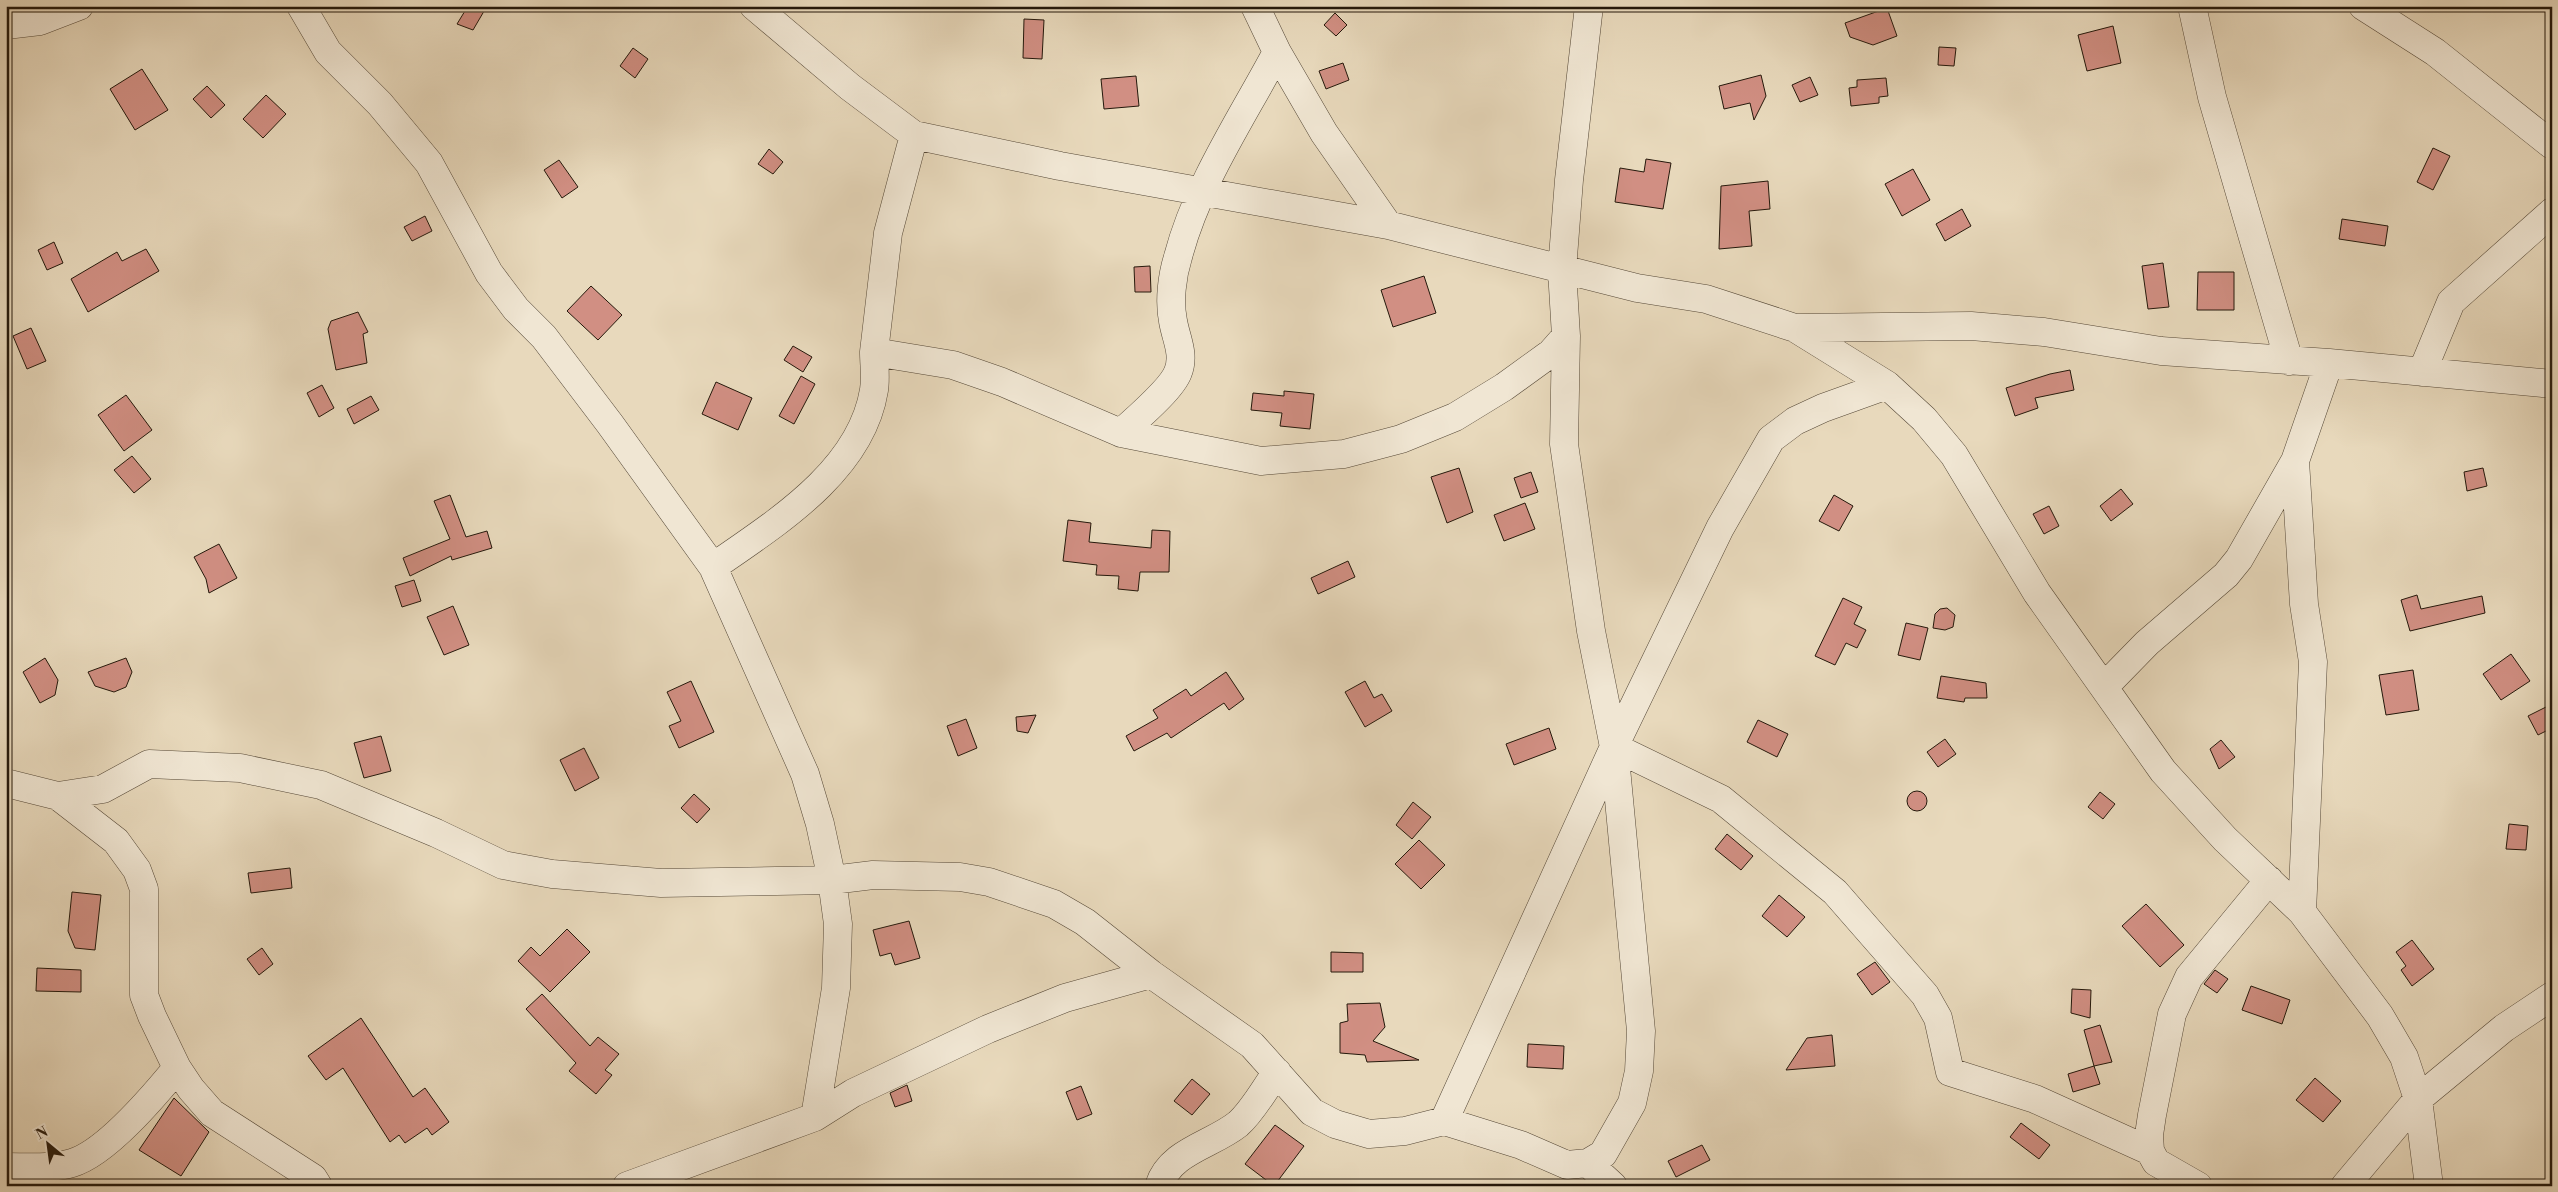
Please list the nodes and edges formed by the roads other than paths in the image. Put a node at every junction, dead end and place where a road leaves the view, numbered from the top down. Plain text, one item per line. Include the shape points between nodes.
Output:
1 (79, 6) edge
2 (754, 6) edge
3 (1255, 6) edge
4 (1589, 6) edge
5 (2192, 6) edge
6 (2363, 6) edge
7 (305, 9) edge
8 (6, 25) edge
9 (1277, 52) junction
10 (914, 135) junction
11 (2552, 145) edge
12 (1202, 192) junction
13 (2552, 212) edge
14 (1388, 225) junction
15 (1562, 270) junction
16 (1795, 328) junction
17 (1566, 336) junction
18 (874, 352) junction
19 (2289, 361) junction
20 (2329, 363) junction
21 (2422, 372) junction
22 (2552, 384) edge
23 (1887, 385) junction
24 (1121, 433) junction
25 (2295, 461) junction
26 (713, 567) junction
27 (2104, 687) junction
28 (1614, 747) junction
29 (6, 783) edge
30 (58, 796) junction
31 (832, 880) junction
32 (2269, 880) junction
33 (2302, 912) junction
34 (1151, 974) junction
35 (2552, 996) edge
36 (178, 1068) junction
37 (1277, 1072) junction
38 (2418, 1099) junction
39 (815, 1117) junction
40 (1444, 1122) junction
41 (2150, 1151) junction
42 (1588, 1164) junction
43 (6, 1167) edge
44 (318, 1186) edge
45 (627, 1186) edge
46 (1159, 1186) edge
47 (1613, 1186) edge
48 (2198, 1186) edge
49 (2345, 1186) edge
50 (2429, 1186) edge

1 - 8 street via 40,21
2 - 10 street via 850,87
3 - 9 street
4 - 15 street
5 - 19 street via 2212,97
6 - 11 street via 2435,52
7 - 26 street via 328,52 380,104 429,163 489,273 516,309 544,337
9 - 12 street
9 - 14 street via 1324,133
10 - 12 street
10 - 18 street via 888,233
12 - 14 street
12 - 24 street via 1178,257 1172,289 1172,320 1182,358 1178,374
13 - 21 street via 2451,302
14 - 15 street
15 - 16 street via 1638,288 1706,299
15 - 17 street
16 - 19 street via 1970,326 2044,332 2161,351
16 - 23 street
17 - 24 street via 1551,353 1455,417 1401,439 1344,454 1261,461
17 - 28 street via 1564,444 1591,631
18 - 24 street via 953,365 1002,382
18 - 26 street via 875,389 858,438 825,480 799,506
19 - 20 street
20 - 21 street
20 - 25 street
21 - 22 street
23 - 27 street via 1924,419 1954,455 2037,593
23 - 28 street via 1809,414 1771,440 1720,528
25 - 27 street via 2239,559 2226,575 2147,643
25 - 33 street via 2304,604 2313,662
26 - 31 street via 805,774
27 - 32 street via 2163,771 2225,839
28 - 40 street
28 - 41 street via 1721,799 1835,892 1925,995 1938,1018 1950,1072 2035,1099
28 - 42 street via 1641,1031 1640,1071 1632,1103 1603,1154
29 - 30 street
30 - 31 street via 103,789 149,764 240,768 321,785 503,865 661,883
30 - 36 street via 116,840 137,870 144,889 144,995
31 - 34 street via 874,875 960,877 989,882 1062,908
31 - 39 street via 838,924 836,988
32 - 33 street
32 - 41 street via 2189,977 2172,1014 2152,1115
33 - 38 street via 2380,1016 2404,1057
34 - 37 street via 1252,1045
34 - 39 street via 1065,998 988,1029 853,1093
35 - 38 street via 2504,1028
36 - 43 street via 116,1133 90,1154 72,1163 48,1167
36 - 44 street via 212,1113 313,1178
37 - 40 street via 1312,1112 1335,1124 1369,1134 1405,1131
37 - 46 street via 1240,1122 1179,1157 1166,1170
38 - 49 street
38 - 50 street
39 - 45 street
40 - 42 street via 1521,1145 1567,1166
41 - 48 street via 2156,1162
42 - 47 street

